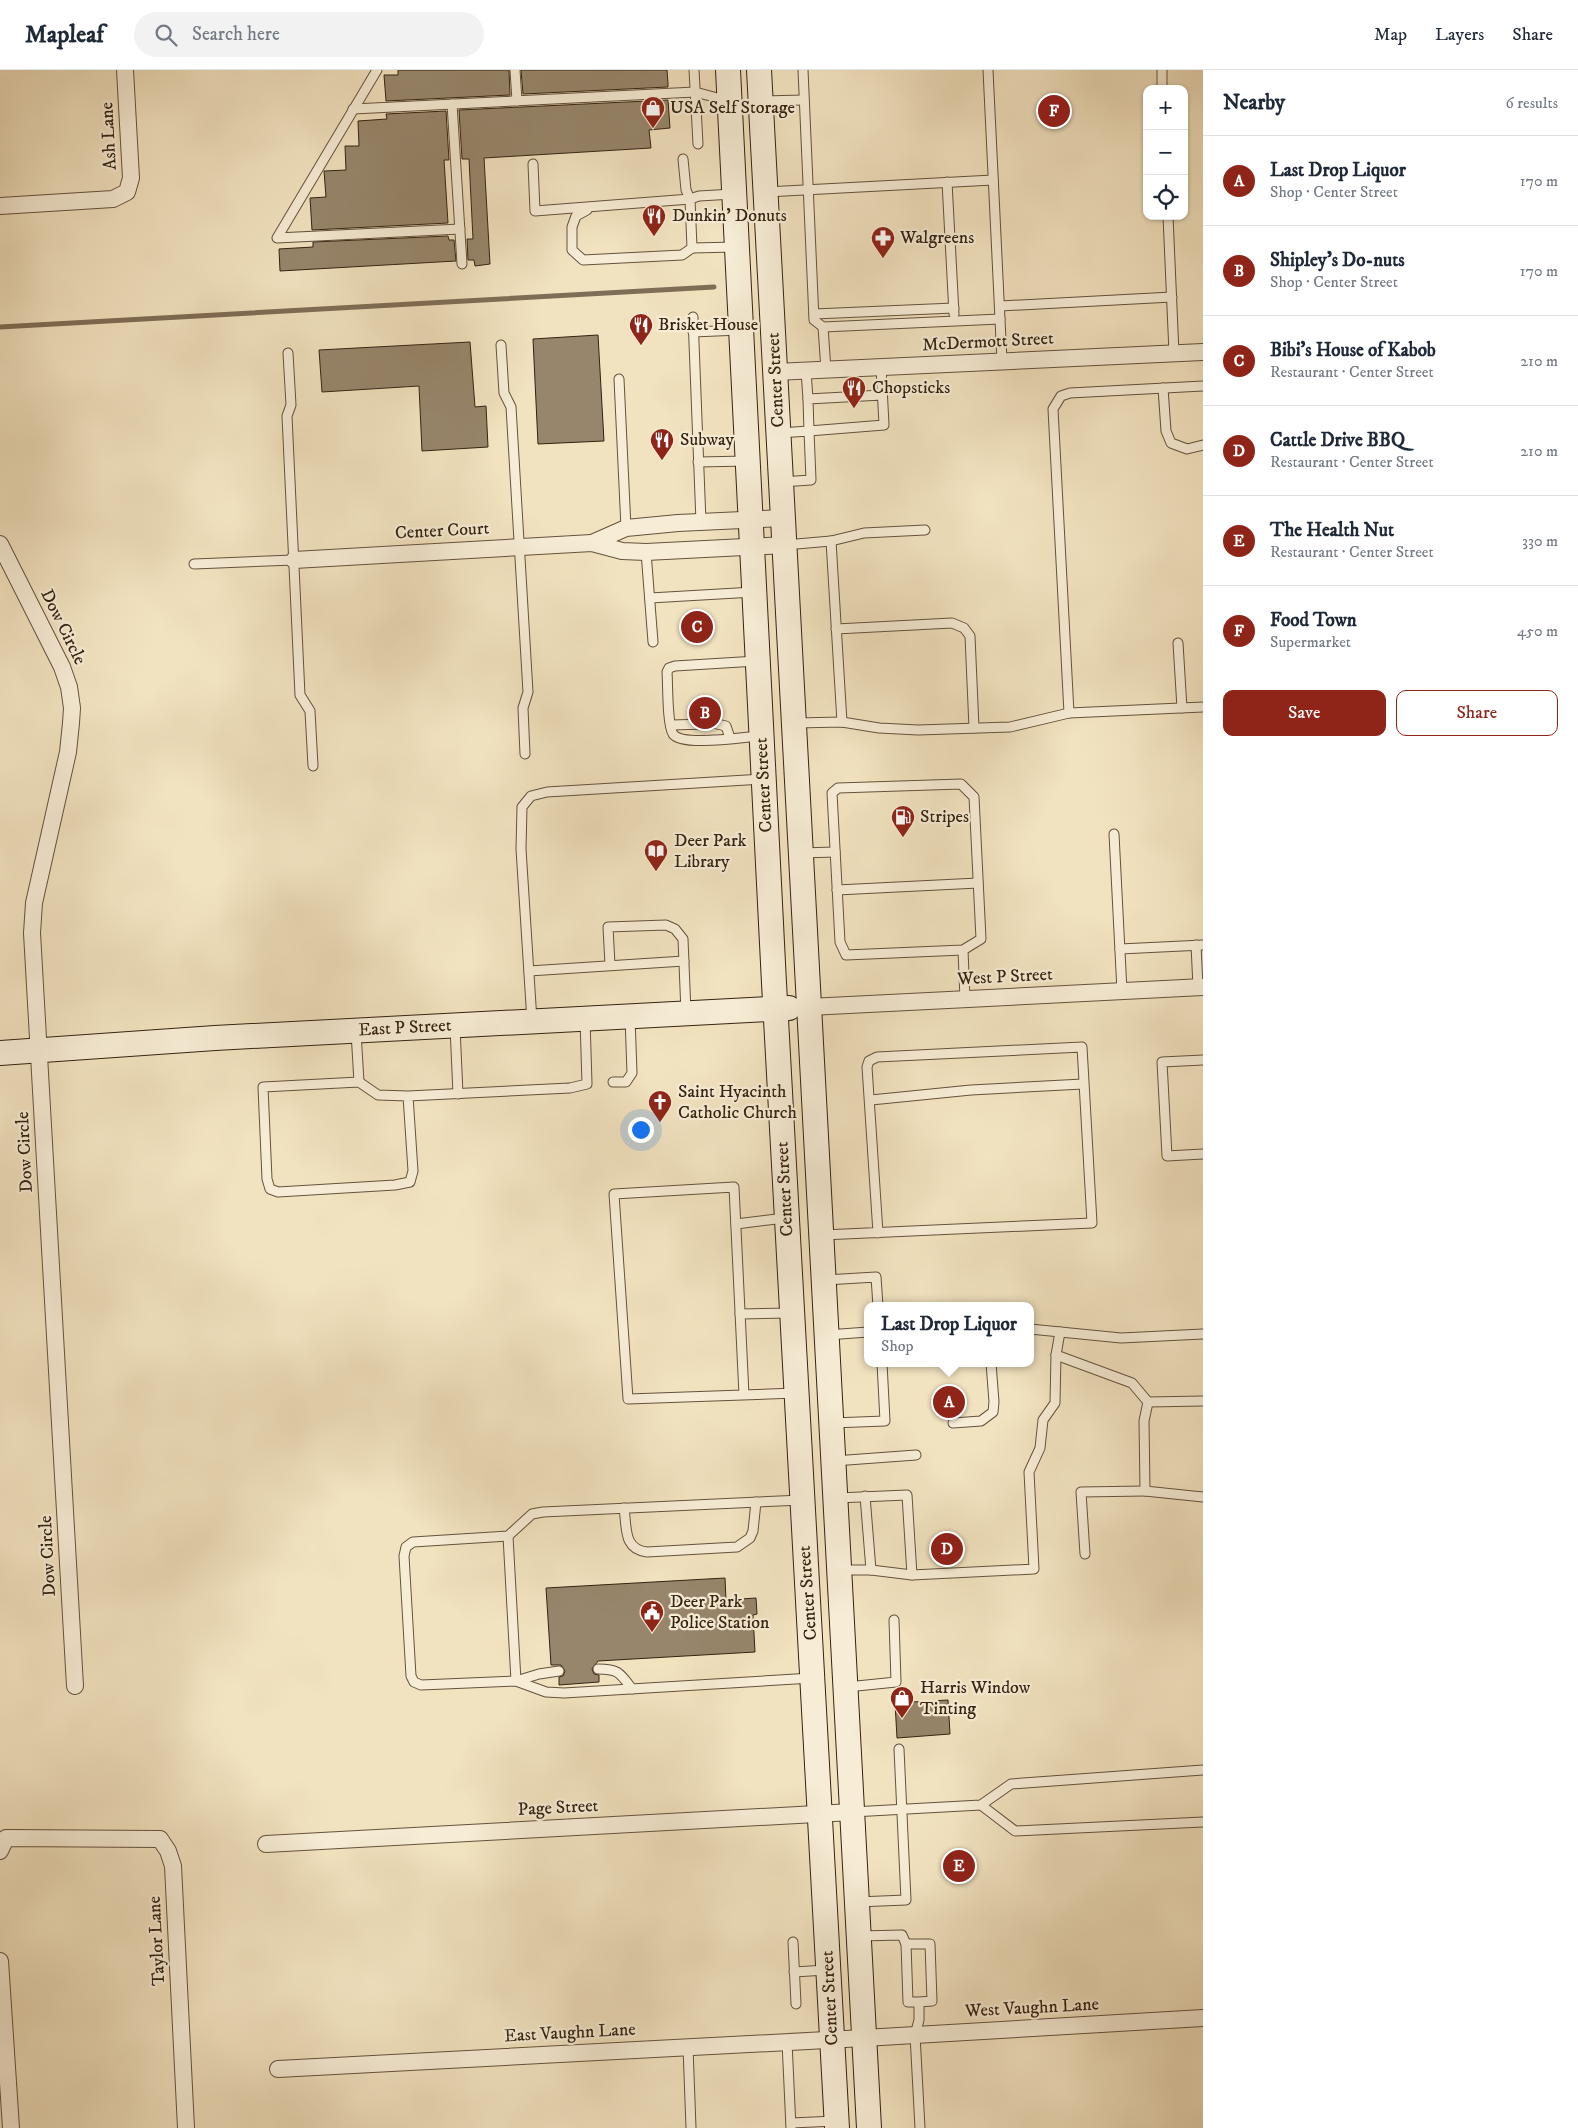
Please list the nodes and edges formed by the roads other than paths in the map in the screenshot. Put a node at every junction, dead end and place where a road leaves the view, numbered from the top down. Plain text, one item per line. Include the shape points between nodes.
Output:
1 (125, 70) edge
2 (376, 70) edge
3 (515, 70) edge
4 (694, 70) edge
5 (728, 70) edge
6 (759, 70) edge
7 (804, 70) edge
8 (988, 70) edge
9 (1162, 70) edge
10 (1162, 85) edge
11 (695, 92) junction
12 (804, 100) junction
13 (517, 101) junction
14 (761, 101) junction
15 (729, 102) junction
16 (452, 104) junction
17 (353, 109) junction
18 (698, 144) dead end
19 (683, 159) dead end
20 (532, 164) dead end
21 (993, 180) junction
22 (947, 182) junction
23 (808, 189) junction
24 (766, 192) junction
25 (734, 194) junction
26 (690, 200) junction
27 (0, 206) edge
28 (592, 208) junction
29 (1168, 220) edge
30 (460, 229) junction
31 (736, 247) junction
32 (692, 248) junction
33 (462, 264) dead end
34 (1172, 297) junction
35 (1000, 306) junction
36 (954, 308) junction
37 (814, 314) junction
38 (693, 317) dead end
39 (1000, 319) junction
40 (954, 321) junction
41 (824, 327) junction
42 (741, 330) junction
43 (693, 332) junction
44 (501, 345) dead end
45 (1203, 352) edge
46 (1174, 353) junction
47 (288, 354) dead end
48 (1002, 362) junction
49 (881, 367) junction
50 (826, 370) junction
51 (806, 371) junction
52 (775, 372) junction
53 (743, 374) junction
54 (619, 379) dead end
55 (1203, 386) edge
56 (1163, 388) junction
57 (882, 395) junction
58 (808, 399) junction
59 (809, 431) junction
60 (779, 433) junction
61 (1203, 445) edge
62 (747, 460) junction
63 (698, 462) junction
64 (781, 482) junction
65 (783, 518) junction
66 (750, 519) junction
67 (701, 522) junction
68 (678, 523) junction
69 (626, 528) junction
70 (925, 530) dead end
71 (831, 542) junction
72 (592, 543) junction
73 (0, 544) edge
74 (785, 545) junction
75 (520, 547) junction
76 (752, 547) junction
77 (680, 551) junction
78 (646, 552) junction
79 (294, 560) junction
80 (194, 564) dead end
81 (754, 592) junction
82 (650, 598) junction
83 (836, 629) junction
84 (653, 642) dead end
85 (1178, 643) dead end
86 (757, 661) junction
87 (1203, 707) edge
88 (1182, 708) junction
89 (1069, 713) junction
90 (842, 722) junction
91 (794, 723) junction
92 (671, 725) junction
93 (974, 728) junction
94 (761, 736) junction
95 (730, 738) junction
96 (525, 754) dead end
97 (312, 766) dead end
98 (763, 779) junction
99 (1114, 834) dead end
100 (835, 852) junction
101 (801, 853) junction
102 (978, 883) junction
103 (837, 890) junction
104 (1199, 945) edge
105 (1120, 949) junction
106 (963, 950) junction
107 (684, 961) junction
108 (610, 966) junction
109 (529, 971) junction
110 (1201, 987) edge
111 (1122, 991) junction
112 (964, 999) junction
113 (809, 1006) junction
114 (775, 1008) junction
115 (686, 1013) junction
116 (630, 1016) junction
117 (585, 1019) junction
118 (532, 1021) junction
119 (455, 1026) junction
120 (356, 1031) junction
121 (39, 1051) junction
122 (0, 1053) edge
123 (1203, 1060) edge
124 (359, 1082) junction
125 (613, 1082) dead end
126 (1083, 1084) junction
127 (458, 1094) junction
128 (408, 1096) junction
129 (871, 1100) junction
130 (1203, 1154) edge
131 (787, 1220) junction
132 (736, 1224) junction
133 (821, 1228) junction
134 (878, 1233) junction
135 (824, 1280) junction
136 (878, 1302) edge
137 (792, 1313) junction
138 (740, 1314) junction
139 (1034, 1329) edge
140 (864, 1332) edge
141 (1060, 1332) junction
142 (827, 1334) junction
143 (1203, 1334) edge
144 (793, 1336) junction
145 (1056, 1355) junction
146 (882, 1367) edge
147 (992, 1367) edge
148 (796, 1393) junction
149 (744, 1395) junction
150 (1203, 1401) edge
151 (1148, 1402) junction
152 (831, 1423) junction
153 (953, 1423) dead end
154 (916, 1455) dead end
155 (833, 1461) junction
156 (1145, 1491) junction
157 (865, 1496) junction
158 (836, 1498) junction
159 (1203, 1498) edge
160 (802, 1500) junction
161 (756, 1502) junction
162 (624, 1508) junction
163 (508, 1536) junction
164 (1085, 1554) dead end
165 (806, 1565) junction
166 (839, 1567) junction
167 (871, 1570) junction
168 (912, 1575) junction
169 (894, 1620) dead end
170 (598, 1669) dead end
171 (559, 1671) dead end
172 (813, 1678) junction
173 (516, 1681) junction
174 (845, 1681) junction
175 (75, 1686) dead end
176 (632, 1689) junction
177 (899, 1749) dead end
178 (1203, 1770) edge
179 (981, 1805) junction
180 (902, 1809) junction
181 (852, 1812) junction
182 (821, 1814) junction
183 (1203, 1822) edge
184 (266, 1844) dead end
185 (0, 1852) edge
186 (857, 1902) junction
187 (859, 1936) junction
188 (793, 1942) dead end
189 (906, 1944) junction
190 (0, 1962) edge
191 (829, 1970) junction
192 (794, 1972) junction
193 (919, 2002) junction
194 (796, 2004) dead end
195 (1203, 2018) edge
196 (915, 2035) junction
197 (864, 2038) junction
198 (833, 2040) junction
199 (787, 2042) junction
200 (688, 2047) junction
201 (278, 2069) dead end
202 (837, 2124) edge
203 (791, 2125) edge
204 (11, 2128) edge
205 (186, 2128) edge
206 (691, 2128) edge
207 (869, 2128) edge
208 (920, 2128) edge

1 - 27 street, Ash Lane via 131,178 127,192 113,199
2 - 17 lane
3 - 13 lane
4 - 11 lane
5 - 15 main road, Center Street
6 - 14 main road, Center Street
7 - 12 lane
8 - 21 lane
9 - 10 lane
11 - 13 lane
11 - 15 lane
11 - 18 lane
12 - 14 lane
12 - 23 lane
13 - 16 lane
14 - 15 main road
14 - 24 main road, Center Street
15 - 25 main road, Center Street
16 - 17 lane
16 - 30 lane
17 - 30 lane via 277,238
19 - 26 lane
20 - 28 lane via 535,210
21 - 22 lane
21 - 35 lane
22 - 23 lane
22 - 36 lane
23 - 24 lane
23 - 37 lane
24 - 52 main road, Center Street
25 - 26 lane via 699,196
25 - 31 main road, Center Street
26 - 28 lane
26 - 32 lane
28 - 32 lane via 576,216 572,227 572,250 583,260 682,255
29 - 34 lane
30 - 33 lane
31 - 32 lane
31 - 42 main road, Center Street
34 - 35 lane
34 - 46 lane
35 - 39 lane
36 - 37 lane
36 - 40 lane
37 - 41 lane via 814,320
38 - 43 lane
39 - 40 lane
39 - 48 lane
40 - 41 lane
41 - 50 lane
42 - 43 lane
42 - 53 main road, Center Street
43 - 63 lane
44 - 75 lane via 504,393 511,407
45 - 46 street, McDermott Street
46 - 48 street, McDermott Street
47 - 79 lane via 291,405 287,416
48 - 49 street, McDermott Street
49 - 50 street, McDermott Street
49 - 57 lane
50 - 51 street, McDermott Street
51 - 52 street, McDermott Street
51 - 58 lane
52 - 53 main road
52 - 60 main road, Center Street
53 - 62 main road, Center Street
54 - 69 lane
55 - 56 lane
56 - 61 lane via 1166,431 1171,443 1186,449
56 - 89 lane via 1070,393 1061,396 1053,409
57 - 58 lane
57 - 59 lane via 884,426
58 - 59 lane
59 - 60 lane
59 - 64 lane via 811,480
60 - 64 main road, Center Street
62 - 63 lane
62 - 66 main road, Center Street
63 - 67 lane
64 - 65 main road, Center Street
65 - 66 street, Center Court
65 - 74 main road, Center Street
66 - 67 street, Center Court
66 - 76 main road, Center Street
67 - 68 street, Center Court
68 - 69 street, Center Court
68 - 77 street
69 - 72 street, Center Court
70 - 71 lane via 864,533
71 - 74 lane
71 - 83 lane
72 - 75 street, Center Court
72 - 78 street, Center Court via 622,551
73 - 121 street, Dow Circle via 62,667 72,708 68,752 34,903 32,933
74 - 76 street, Center Court
74 - 91 main road, Center Street
75 - 79 street, Center Court
75 - 96 lane via 528,692 524,708
76 - 77 street, Center Court
76 - 81 main road, Center Street
77 - 78 street, Center Court
78 - 82 lane
79 - 80 lane
79 - 97 lane via 300,696 310,711
81 - 82 lane
81 - 86 main road, Center Street
82 - 84 lane
83 - 90 lane
83 - 93 lane via 952,623 964,628 970,636
85 - 88 lane
86 - 92 lane via 669,668
86 - 94 main road, Center Street
87 - 88 lane
88 - 89 lane
89 - 93 lane via 1010,727
90 - 91 lane
90 - 93 lane via 918,730
91 - 101 main road, Center Street
92 - 95 lane via 680,739
92 - 95 lane via 726,726
94 - 95 lane
94 - 98 main road, Center Street
98 - 109 lane via 547,792 532,796 522,807 521,841
98 - 114 main road, Center Street
99 - 105 lane
100 - 101 lane
100 - 102 lane via 832,793 838,788 962,784 974,797
100 - 103 lane
101 - 113 main road, Center Street
102 - 103 lane
102 - 106 lane via 980,939
103 - 106 lane via 840,942 846,955
104 - 105 lane
104 - 110 lane
105 - 111 lane
106 - 112 lane
107 - 108 lane
107 - 108 lane via 683,940 675,929 666,925 608,927
107 - 115 lane
108 - 109 lane
109 - 118 lane
110 - 111 street, West P Street
111 - 112 street, West P Street
112 - 113 street, West P Street
113 - 114 main road, East P Street
113 - 133 main road, Center Street
114 - 115 main road, East P Street
114 - 131 main road, Center Street
115 - 116 main road, East P Street
116 - 117 main road, East P Street
116 - 125 lane via 632,1074 626,1082
117 - 118 main road, East P Street
117 - 127 lane via 590,1083 570,1088
118 - 119 main road, East P Street
119 - 120 main road, East P Street
119 - 127 lane
120 - 121 main road, East P Street
120 - 124 lane
121 - 122 main road, East P Street
121 - 175 street, Dow Circle
123 - 130 lane via 1162,1062 1167,1156
124 - 128 lane via 378,1095
124 - 128 lane via 263,1087 270,1189 278,1192 410,1182 413,1172
126 - 129 lane via 970,1090
126 - 129 lane via 1082,1047 877,1057 869,1061 868,1067
126 - 134 lane via 1092,1223
127 - 128 lane
129 - 134 lane
131 - 132 lane
131 - 133 main road
131 - 137 main road, Center Street
132 - 138 lane
132 - 149 lane via 734,1187 614,1194 628,1399
133 - 134 lane
133 - 135 main road, Center Street
135 - 136 lane via 876,1277
135 - 142 main road, Center Street
137 - 138 lane
137 - 144 main road, Center Street
138 - 149 lane
139 - 141 lane
140 - 142 lane
141 - 143 lane via 1121,1338
141 - 145 lane
142 - 144 main road
142 - 152 main road, Center Street
144 - 148 main road, Center Street
145 - 151 lane via 1132,1383
145 - 168 lane via 1055,1403 1043,1420 1040,1448 1029,1472 1034,1568
146 - 152 lane via 886,1421
147 - 153 lane via 993,1412 981,1421
148 - 149 lane
148 - 160 main road, Center Street
150 - 151 lane
151 - 156 lane via 1144,1421
152 - 155 main road, Center Street
154 - 155 lane
155 - 158 main road, Center Street
156 - 159 lane
156 - 164 lane via 1081,1492
157 - 158 lane
157 - 167 lane
157 - 168 lane via 907,1495
158 - 160 main road
158 - 166 main road, Center Street
160 - 161 lane
160 - 165 main road, Center Street
161 - 162 lane
161 - 162 lane via 750,1538 737,1547 647,1552 637,1551 629,1544
162 - 163 lane via 532,1514
163 - 173 lane
163 - 173 lane via 413,1542 406,1547 404,1556 412,1680 421,1685
165 - 166 main road
165 - 172 main road, Center Street
166 - 167 lane
166 - 174 main road, Center Street
167 - 168 lane
169 - 174 lane via 896,1682
170 - 176 lane via 614,1669
171 - 173 lane
172 - 174 main road
172 - 176 lane
172 - 182 main road, Center Street
173 - 176 lane via 546,1692
174 - 181 main road, Center Street
177 - 180 lane
178 - 179 lane via 1011,1784
179 - 180 lane
179 - 183 lane via 1015,1831
180 - 181 lane
180 - 186 lane via 906,1900
181 - 182 street, Page Street
181 - 186 main road, Center Street
182 - 184 street, Page Street
182 - 191 main road, Center Street
185 - 205 street, Taylor Lane via 6,1838 160,1839 173,1866
186 - 187 main road, Center Street
187 - 189 lane via 902,1935
187 - 197 main road, Center Street
188 - 192 lane
189 - 193 lane via 908,2002
189 - 193 lane via 930,1944 932,2001
190 - 204 street
191 - 192 lane
191 - 198 main road, Center Street
192 - 194 lane
193 - 196 lane
195 - 196 street, West Vaughn Lane
196 - 197 street, West Vaughn Lane
196 - 208 lane
197 - 198 street, East Vaughn Lane
197 - 207 main road, Center Street
198 - 199 street, East Vaughn Lane
198 - 202 main road, Center Street
199 - 200 street, East Vaughn Lane
199 - 203 lane
200 - 201 street, East Vaughn Lane
200 - 206 lane
202 - 203 lane

